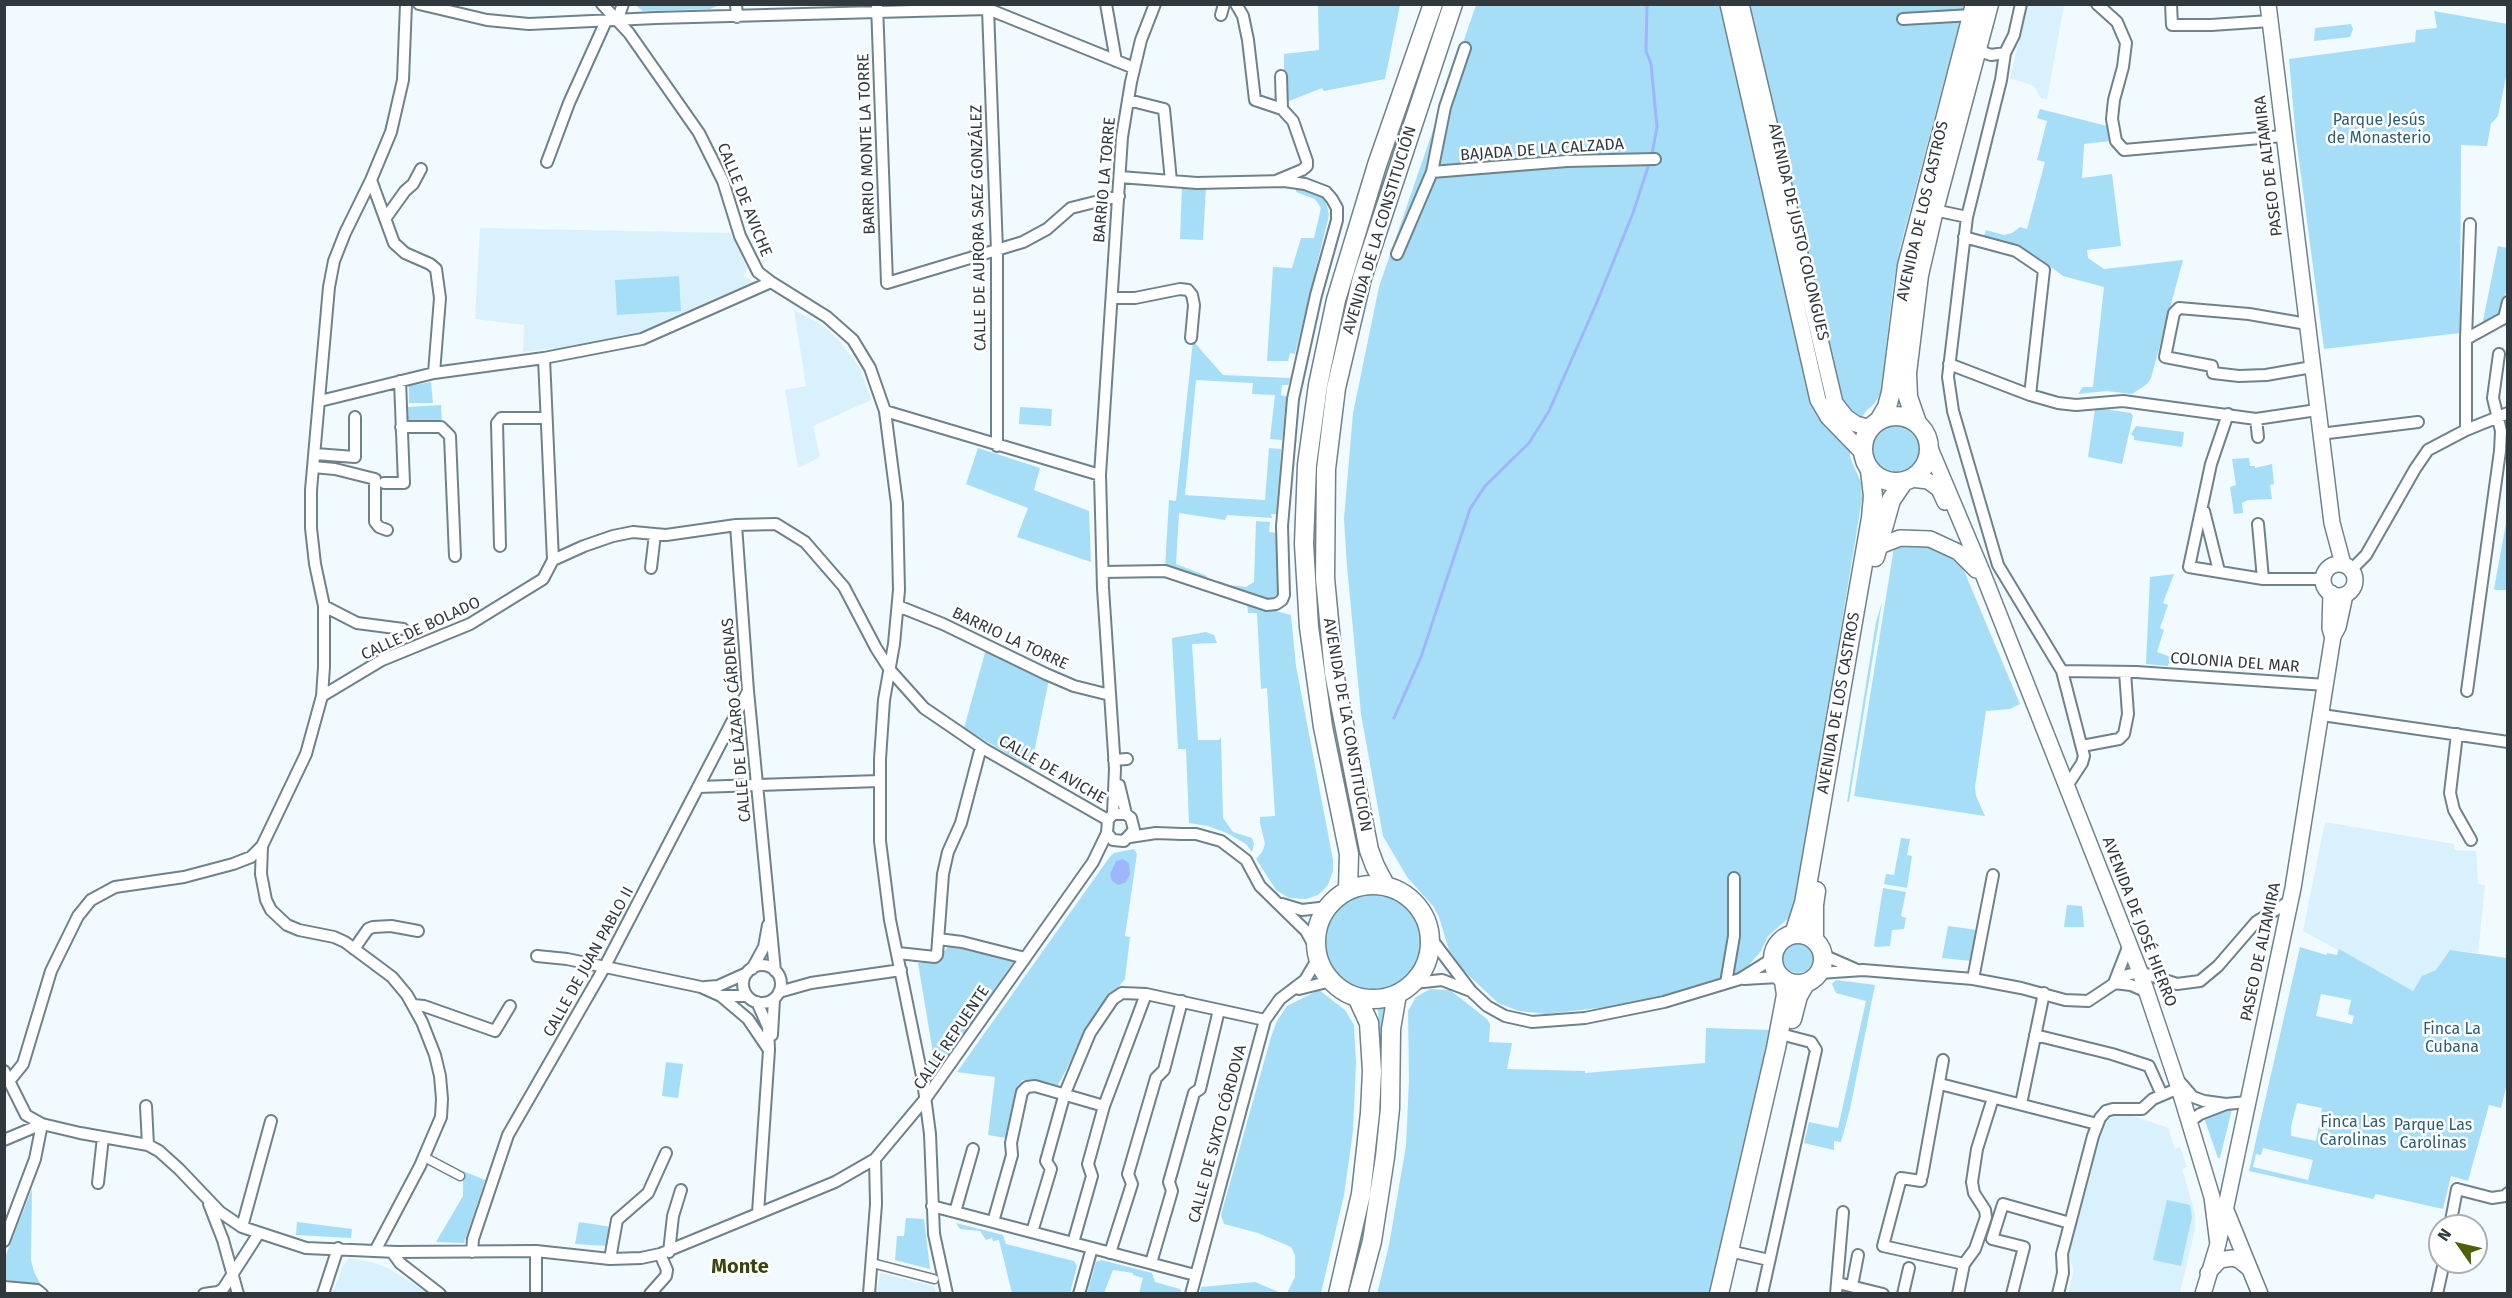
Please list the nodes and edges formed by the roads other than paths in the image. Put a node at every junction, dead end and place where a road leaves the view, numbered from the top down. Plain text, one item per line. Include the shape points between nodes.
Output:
1 (406, 4) edge
2 (419, 4) edge
3 (602, 4) edge
4 (623, 4) edge
5 (736, 4) edge
6 (1106, 4) edge
7 (1155, 4) edge
8 (1236, 4) edge
9 (1432, 4) edge
10 (1453, 4) edge
11 (1728, 4) edge
12 (1741, 4) edge
13 (1989, 4) edge
14 (2021, 4) edge
15 (2097, 4) edge
16 (2171, 4) edge
17 (2268, 4) edge
18 (877, 9) edge
19 (988, 9) junction
20 (1973, 10) edge
21 (736, 17) junction
22 (1903, 19) dead end
23 (612, 21) junction
24 (2270, 21) junction
25 (1464, 48) dead end
26 (1977, 50) junction
27 (2005, 53) junction
28 (1116, 61) junction
29 (1134, 68) junction
30 (1281, 76) dead end
31 (1128, 100) junction
32 (1282, 109) junction
33 (2283, 136) junction
34 (1655, 159) dead end
35 (547, 162) dead end
36 (421, 169) dead end
37 (1432, 172) junction
38 (1120, 177) junction
39 (371, 180) junction
40 (1171, 181) junction
41 (1276, 181) junction
42 (1119, 196) junction
43 (1934, 210) junction
44 (1967, 217) junction
45 (385, 219) junction
46 (2470, 224) dead end
47 (1964, 237) junction
48 (997, 250) junction
49 (1397, 254) dead end
50 (771, 282) junction
51 (1112, 298) junction
52 (2508, 302) edge
53 (2307, 324) junction
54 (1191, 338) dead end
55 (2466, 339) junction
56 (2499, 354) dead end
57 (544, 358) junction
58 (1949, 364) junction
59 (2312, 368) junction
60 (434, 373) junction
61 (400, 381) junction
62 (2030, 395) junction
63 (320, 401) junction
64 (2317, 410) junction
65 (885, 411) junction
66 (2228, 414) junction
67 (2505, 414) edge
68 (355, 417) dead end
69 (546, 418) junction
70 (2256, 419) junction
71 (2418, 422) dead end
72 (1875, 423) junction
73 (1917, 423) junction
74 (401, 427) junction
75 (2466, 430) junction
76 (2320, 434) junction
77 (2258, 437) dead end
78 (2508, 437) edge
79 (997, 446) junction
80 (1929, 446) junction
81 (2500, 451) junction
82 (1862, 452) junction
83 (315, 454) junction
84 (313, 467) junction
85 (1870, 470) junction
86 (1100, 475) junction
87 (1908, 480) junction
88 (384, 483) dead end
89 (2203, 505) junction
90 (2258, 524) dead end
91 (736, 525) junction
92 (1962, 526) junction
93 (387, 530) dead end
94 (655, 534) junction
95 (2197, 534) junction
96 (2209, 536) junction
97 (500, 546) dead end
98 (1877, 547) junction
99 (455, 556) dead end
100 (553, 560) junction
101 (651, 568) dead end
102 (2336, 570) junction
103 (2219, 571) junction
104 (1103, 572) junction
105 (2263, 579) junction
106 (1986, 584) junction
107 (2338, 594) junction
108 (324, 606) junction
109 (898, 606) junction
110 (403, 628) dead end
111 (890, 670) junction
112 (2062, 671) junction
113 (2125, 672) junction
114 (2325, 685) junction
115 (748, 691) junction
116 (2467, 691) dead end
117 (322, 696) junction
118 (1110, 696) junction
119 (2322, 715) junction
120 (2457, 734) junction
121 (2508, 742) edge
122 (2082, 746) junction
123 (981, 747) junction
124 (1127, 759) dead end
125 (1115, 765) junction
126 (879, 781) junction
127 (699, 786) junction
128 (757, 786) junction
129 (2067, 786) junction
130 (1126, 814) junction
131 (1110, 817) junction
132 (1134, 824) junction
133 (1107, 833) junction
134 (1156, 833) junction
135 (1130, 837) junction
136 (2470, 840) dead end
137 (1117, 841) junction
138 (262, 846) junction
139 (1094, 862) junction
140 (1993, 875) dead end
141 (1734, 878) dead end
142 (1385, 885) junction
143 (1348, 889) junction
144 (1276, 902) junction
145 (2290, 902) junction
146 (1328, 907) junction
147 (769, 913) junction
148 (418, 931) dead end
149 (1794, 934) junction
150 (1430, 938) junction
151 (938, 939) junction
152 (2130, 942) junction
153 (354, 949) junction
154 (898, 953) junction
155 (1318, 954) junction
156 (537, 956) dead end
157 (1025, 958) junction
158 (1815, 963) junction
159 (604, 968) junction
160 (1856, 969) junction
161 (902, 970) junction
162 (749, 971) junction
163 (1778, 972) junction
164 (2140, 972) junction
165 (777, 973) junction
166 (1740, 979) junction
167 (1973, 979) junction
168 (1330, 981) junction
169 (811, 982) junction
170 (1414, 983) junction
171 (1726, 983) junction
172 (2114, 983) junction
173 (701, 987) junction
174 (1471, 991) junction
175 (2147, 992) junction
176 (1290, 993) junction
177 (2044, 993) junction
178 (1146, 994) junction
179 (1397, 994) junction
180 (776, 995) junction
181 (721, 996) junction
182 (1357, 997) junction
183 (752, 999) junction
184 (1182, 1001) junction
185 (413, 1005) junction
186 (510, 1006) dead end
187 (1219, 1010) junction
188 (1265, 1020) junction
189 (2035, 1035) junction
190 (1788, 1036) junction
191 (769, 1050) junction
192 (1943, 1060) dead end
193 (2173, 1072) junction
194 (7, 1076) edge
195 (1940, 1084) junction
196 (2179, 1088) junction
197 (1065, 1093) junction
198 (2162, 1095) junction
199 (926, 1098) junction
200 (1993, 1098) junction
201 (2247, 1102) junction
202 (2021, 1104) junction
203 (2226, 1104) junction
204 (146, 1106) dead end
205 (1104, 1106) junction
206 (271, 1121) dead end
207 (42, 1124) junction
208 (2097, 1124) junction
209 (2191, 1130) junction
210 (103, 1137) junction
211 (4, 1140) edge
212 (148, 1145) junction
213 (973, 1149) dead end
214 (666, 1153) dead end
215 (424, 1157) junction
216 (875, 1159) junction
217 (460, 1176) dead end
218 (98, 1182) dead end
219 (681, 1190) dead end
220 (2508, 1193) edge
221 (208, 1200) junction
222 (932, 1206) junction
223 (2225, 1209) junction
224 (955, 1212) junction
225 (1843, 1212) dead end
226 (758, 1213) junction
227 (2452, 1214) edge
228 (993, 1222) junction
229 (2070, 1222) junction
230 (242, 1227) junction
231 (1032, 1232) junction
232 (259, 1233) junction
233 (4, 1241) edge
234 (2239, 1242) junction
235 (1073, 1243) junction
236 (2218, 1244) junction
237 (338, 1248) junction
238 (1092, 1248) junction
239 (375, 1251) junction
240 (536, 1251) junction
241 (392, 1252) junction
242 (472, 1252) junction
243 (664, 1253) junction
244 (1110, 1253) junction
245 (1738, 1253) junction
246 (1858, 1255) dead end
247 (610, 1259) junction
248 (1769, 1260) junction
249 (872, 1263) junction
250 (1151, 1263) junction
251 (1964, 1264) junction
252 (1909, 1268) dead end
253 (2250, 1269) junction
254 (2208, 1273) junction
255 (233, 1274) junction
256 (2441, 1274) edge
257 (1195, 1275) junction
258 (934, 1279) dead end
259 (1852, 1286) junction
260 (4, 1287) edge
261 (1837, 1288) edge
262 (42, 1293) edge
263 (204, 1293) edge
264 (238, 1293) edge
265 (323, 1293) edge
266 (438, 1293) edge
267 (536, 1293) edge
268 (650, 1293) edge
269 (869, 1293) edge
270 (947, 1293) edge
271 (1079, 1293) edge
272 (1191, 1293) edge
273 (1338, 1293) edge
274 (1358, 1293) edge
275 (1719, 1293) edge
276 (1729, 1293) edge
277 (1762, 1293) edge
278 (1883, 1293) edge
279 (1903, 1293) edge
280 (1958, 1293) edge
281 (2012, 1293) edge
282 (2058, 1293) edge
283 (2203, 1293) edge
284 (2260, 1293) edge
285 (2437, 1293) edge

1 - 39 street via 403,80 391,132
2 - 23 street via 487,20 529,24
3 - 23 street, CALLE DE AVICHE
4 - 23 street
5 - 21 street
6 - 28 street
7 - 29 street, BARRIO LA TORRE
8 - 32 street via 1248,40 1255,100
9 - 143 main road, AVENIDA DE LA CONSTITUCIÓN via 1336,300 1318,385 1307,465 1304,544 1309,627 1323,727 1349,854
10 - 142 main road, AVENIDA DE LA CONSTITUCIÓN via 1362,278 1336,388 1326,469 1323,545 1334,673 1369,850
11 - 82 main road, AVENIDA DE JUSTO COLONGUES via 1818,400 1828,417
12 - 72 main road, AVENIDA DE JUSTO COLONGUES via 1835,403 1856,423
13 - 26 main road, AVENIDA DE LOS CASTROS
14 - 27 street
15 - 33 street via 2117,22 2126,43 2112,119 2116,141 2124,150
16 - 24 street via 2172,25
17 - 24 main road, PASEO DE ALTAMIRA
18 - 19 street
18 - 21 street
18 - 48 street, BARRIO MONTE LA TORRE via 887,283
19 - 28 street
19 - 48 street, CALLE DE AURORA SAEZ GONZÁLEZ
20 - 22 street
20 - 72 main road, AVENIDA DE LOS CASTROS via 1907,266 1891,392
21 - 23 street
23 - 35 street via 569,103
23 - 50 street, CALLE DE AVICHE via 629,33 699,133 723,181 748,256 758,272
24 - 33 main road, PASEO DE ALTAMIRA
25 - 37 street, BAJADA DE LA CALZADA via 1445,107
26 - 27 street via 1991,55
26 - 43 main road, AVENIDA DE LOS CASTROS
27 - 44 street
28 - 29 street
29 - 31 street, BARRIO LA TORRE
30 - 32 street
31 - 38 street, BARRIO LA TORRE
31 - 40 street, BARRIO LA TORRE via 1164,109
32 - 41 street via 1293,121 1307,166
33 - 53 main road, PASEO DE ALTAMIRA
34 - 37 street, BAJADA DE LA CALZADA via 1567,161
36 - 45 street
37 - 49 street, BAJADA DE LA CALZADA
38 - 40 street
38 - 42 street, BARRIO LA TORRE
39 - 45 street
39 - 63 street via 334,261
40 - 41 street
41 - 104 street via 1317,187 1332,198 1337,208 1293,399 1282,526 1282,600 1267,605 1165,571
42 - 48 street via 1071,208 1047,229
42 - 51 street, BARRIO LA TORRE
43 - 44 street, AVENIDA DE LOS CASTROS
43 - 73 main road, AVENIDA DE LOS CASTROS via 1919,275 1907,373 1908,398
44 - 47 street
45 - 60 street via 397,247 436,269 440,298
46 - 55 street
47 - 58 street
47 - 62 street via 2016,251 2044,270
48 - 79 street, CALLE DE AURORA SAEZ GONZÁLEZ
50 - 57 street via 642,339
50 - 65 street, CALLE DE AVICHE via 827,317 853,340 870,368
51 - 54 street via 1188,290 1194,305
51 - 86 street, BARRIO LA TORRE
52 - 55 street via 2504,318
53 - 59 main road, PASEO DE ALTAMIRA
53 - 59 street via 2179,308 2174,313 2165,357 2212,366 2213,373 2239,376
55 - 75 street
56 - 67 street via 2493,398
57 - 60 street
57 - 69 street
58 - 62 street
58 - 112 street via 1953,411 1998,565
59 - 64 main road, PASEO DE ALTAMIRA
60 - 61 street
61 - 63 street
61 - 74 street
62 - 66 street via 2067,404 2123,401
63 - 83 street
64 - 70 street
64 - 76 main road, PASEO DE ALTAMIRA
65 - 79 street
65 - 109 street, CALLE DE AVICHE via 897,504
66 - 70 street
66 - 89 street via 2211,464
67 - 75 street
67 - 81 street
68 - 83 street via 355,457
69 - 97 street via 501,418 498,423
69 - 100 street
70 - 77 street
71 - 76 street
72 - 73 main road via 1892,415
72 - 82 main road via 1863,439
73 - 80 main road
74 - 88 street via 404,483
74 - 99 street via 441,427 450,436
75 - 102 street via 2436,445 2421,458 2366,555
76 - 102 main road, PASEO DE ALTAMIRA
78 - 81 street
79 - 86 street
80 - 87 main road via 1922,471
80 - 92 main road, AVENIDA DE JOSÉ HIERRO
81 - 116 street
82 - 85 main road
83 - 84 street
84 - 93 street via 375,479 375,522
84 - 108 street via 311,528
85 - 87 main road via 1886,481
85 - 149 main road, AVENIDA DE LOS CASTROS via 1870,518 1804,903
86 - 104 street, BARRIO LA TORRE
87 - 92 main road, AVENIDA DE JOSÉ HIERRO via 1928,481 1939,489 1955,521
87 - 98 main road, AVENIDA DE LOS CASTROS via 1891,500
89 - 95 street
89 - 96 street
90 - 105 street
91 - 94 street
91 - 111 street, CALLE DE AVICHE via 776,524 805,542 850,596
91 - 115 street, CALLE DE LÁZARO CÁRDENAS
92 - 106 main road, AVENIDA DE JOSÉ HIERRO
94 - 100 street via 633,532 613,536
94 - 101 street
95 - 96 street
95 - 103 street via 2189,567
96 - 103 street
98 - 106 main road, AVENIDA DE JOSÉ HIERRO via 1900,538 1938,542 1963,556
98 - 158 main road, AVENIDA DE LOS CASTROS via 1814,905
100 - 117 street, CALLE DE BOLADO via 543,579 500,606 439,639 382,660
102 - 105 street
102 - 107 main road via 2325,587
102 - 107 main road, PASEO DE ALTAMIRA via 2355,584
103 - 105 street
104 - 118 street, BARRIO LA TORRE
106 - 129 main road, AVENIDA DE JOSÉ HIERRO
107 - 114 main road, PASEO DE ALTAMIRA via 2338,627
108 - 110 street, CALLE DE BOLADO via 357,623
108 - 117 street
109 - 111 street, CALLE DE AVICHE
109 - 118 street, BARRIO LA TORRE via 1074,686
111 - 123 street, CALLE DE AVICHE via 924,708
111 - 126 street
112 - 113 street
112 - 122 street
113 - 114 street, COLONIA DEL MAR
113 - 122 street via 2124,734 2119,739
114 - 119 main road, PASEO DE ALTAMIRA
115 - 127 street, CALLE DE JUAN PABLO II
115 - 128 street, CALLE DE LÁZARO CÁRDENAS
117 - 138 street via 306,754
118 - 125 street, BARRIO LA TORRE
119 - 120 street
119 - 145 main road, PASEO DE ALTAMIRA
120 - 121 street
120 - 136 street via 2450,794
122 - 129 street via 2082,763
123 - 131 street, CALLE DE AVICHE
123 - 151 street, CALLE DE AVICHE via 961,823 942,873
124 - 125 street
125 - 130 street, BARRIO LA TORRE
125 - 131 street, BARRIO LA TORRE
126 - 128 street
126 - 154 street via 884,875
127 - 128 street
127 - 159 street, CALLE DE JUAN PABLO II
128 - 147 street, CALLE DE LÁZARO CÁRDENAS
129 - 152 main road, AVENIDA DE JOSÉ HIERRO
130 - 131 street
130 - 132 street, BARRIO LA TORRE
131 - 133 street, BARRIO LA TORRE
132 - 134 street
132 - 135 street
133 - 137 street
133 - 139 street, CALLE REPUENTE
134 - 135 street
134 - 144 street via 1196,834 1221,841 1246,860 1260,886
135 - 137 street
137 - 139 street, CALLE REPUENTE
138 - 153 street via 261,874 266,900 278,918 299,930 334,937
138 - 194 street via 251,857 233,864 115,887 91,900 78,916 51,971 23,1064
139 - 157 street, CALLE REPUENTE
140 - 167 street
141 - 171 street via 1734,936
142 - 143 main road
142 - 150 main road via 1418,907
143 - 146 main road
144 - 146 street via 1302,909
144 - 155 street via 1306,931
145 - 164 street via 2256,922 2200,981 2177,984
145 - 201 main road, PASEO DE ALTAMIRA
146 - 155 main road via 1317,933
147 - 162 street, CALLE DE LÁZARO CÁRDENAS via 764,947
147 - 165 street, CALLE DE LÁZARO CÁRDENAS
148 - 153 street via 373,927
149 - 158 main road via 1805,935
149 - 163 main road via 1778,942
150 - 170 main road via 1427,963
150 - 174 street
151 - 154 street via 935,957
151 - 157 street
152 - 164 main road, AVENIDA DE JOSÉ HIERRO
152 - 172 street
153 - 185 street via 392,977
154 - 161 street
155 - 168 main road
155 - 176 street, CALLE DE SIXTO CÓRDOVA via 1311,972
156 - 159 street
157 - 199 street, CALLE REPUENTE
158 - 160 street
158 - 160 street
158 - 163 main road via 1798,985
158 - 190 main road, AVENIDA DE LOS CASTROS via 1798,996
159 - 173 street
159 - 242 street, CALLE DE JUAN PABLO II via 508,1135
160 - 167 street
161 - 169 street
161 - 199 street
162 - 165 street via 764,966
162 - 173 street via 718,986
162 - 183 street via 743,985
163 - 166 street
163 - 166 street
163 - 275 main road via 1786,995
164 - 172 street
164 - 175 main road, AVENIDA DE JOSÉ HIERRO
165 - 169 street via 792,981
165 - 180 street
166 - 171 street
167 - 177 street
168 - 176 street, CALLE DE SIXTO CÓRDOVA
168 - 182 main road
169 - 180 street
170 - 174 street via 1442,980
170 - 179 main road
171 - 174 street via 1664,1002 1585,1018 1541,1022 1505,1016
172 - 175 street
172 - 177 street via 2088,1001 2071,1001
173 - 181 street
175 - 193 main road, AVENIDA DE JOSÉ HIERRO
176 - 188 street, CALLE DE SIXTO CÓRDOVA
177 - 189 street
178 - 184 street
178 - 197 street via 1122,993 1113,999 1090,1033
178 - 205 street
179 - 182 main road via 1371,1000
179 - 274 main road via 1391,1029 1385,1157 1372,1241
180 - 183 street via 768,1002
180 - 191 street
181 - 183 street
181 - 191 street via 748,1019
182 - 273 main road via 1369,1023 1371,1113 1361,1194
183 - 191 street via 768,1027
184 - 187 street
184 - 244 street via 1164,1070 1156,1078 1128,1174 1132,1184
185 - 186 street via 495,1031
185 - 215 street via 435,1055 442,1099 441,1117
187 - 188 street
187 - 250 street via 1200,1089 1194,1093 1170,1175 1172,1191
188 - 257 street, CALLE DE SIXTO CÓRDOVA
189 - 198 street via 2149,1066
189 - 202 street
190 - 245 main road, AVENIDA DE LOS CASTROS
190 - 248 street via 1811,1042 1816,1050
191 - 226 street
192 - 195 street
193 - 196 main road, AVENIDA DE JOSÉ HIERRO
193 - 203 street, AVENIDA DE JOSÉ HIERRO via 2193,1096
194 - 207 street via 26,1115
195 - 200 street
195 - 251 street via 1921,1179 1901,1178 1883,1246
196 - 198 street
196 - 209 main road, AVENIDA DE JOSÉ HIERRO
197 - 205 street
197 - 228 street via 1030,1085 1022,1092 1012,1155
197 - 231 street via 1046,1161 1051,1169
198 - 208 street via 2142,1109 2106,1111
199 - 216 street
199 - 222 street, CALLE REPUENTE
200 - 202 street
200 - 251 street via 1977,1149 1972,1182 1986,1217 1975,1250
201 - 203 street, AVENIDA DE JOSÉ HIERRO
201 - 223 main road, PASEO DE ALTAMIRA
202 - 208 street
203 - 209 street, AVENIDA DE JOSÉ HIERRO via 2200,1114
204 - 212 street
205 - 235 street via 1088,1164 1092,1176
206 - 230 street
207 - 210 street
207 - 211 street
207 - 233 street via 35,1159
208 - 229 street
209 - 223 main road, AVENIDA DE JOSÉ HIERRO
209 - 236 main road, AVENIDA DE JOSÉ HIERRO via 2212,1197
210 - 212 street
210 - 218 street
212 - 221 street via 179,1169
213 - 224 street
214 - 247 street via 648,1193 617,1220
215 - 217 street
215 - 239 street
216 - 226 street via 835,1182
216 - 249 street
219 - 243 street
220 - 227 street via 2492,1198 2457,1189
221 - 230 street
221 - 255 street
222 - 224 street
222 - 270 street, CALLE REPUENTE
223 - 234 main road, AVENIDA DE JOSÉ HIERRO
223 - 236 main road, PASEO DE ALTAMIRA
224 - 228 street
225 - 261 street
226 - 243 street
228 - 231 street
229 - 281 street via 2003,1204 1992,1239 2024,1247
229 - 282 street
230 - 232 street
231 - 235 street
232 - 237 street via 306,1248
232 - 255 street
234 - 236 main road via 2229,1233
234 - 253 main road, AVENIDA DE JOSÉ HIERRO
235 - 238 street
236 - 254 main road, PASEO DE ALTAMIRA
237 - 239 street
237 - 265 street
238 - 244 street
238 - 271 street
239 - 241 street
240 - 242 street
240 - 247 street
240 - 267 street
241 - 242 street
241 - 266 street
243 - 247 street
243 - 268 street via 666,1276
244 - 250 street
245 - 248 street
245 - 276 main road, AVENIDA DE LOS CASTROS
246 - 259 street
248 - 277 street
249 - 258 street
249 - 269 street
250 - 257 street
251 - 280 street
252 - 279 street
253 - 254 main road via 2232,1258 2220,1260
253 - 284 main road, AVENIDA DE JOSÉ HIERRO
254 - 283 main road, PASEO DE ALTAMIRA
255 - 263 street via 218,1292
255 - 264 street
256 - 285 street
257 - 272 street, CALLE DE SIXTO CÓRDOVA
259 - 261 street
259 - 278 street
260 - 262 street

